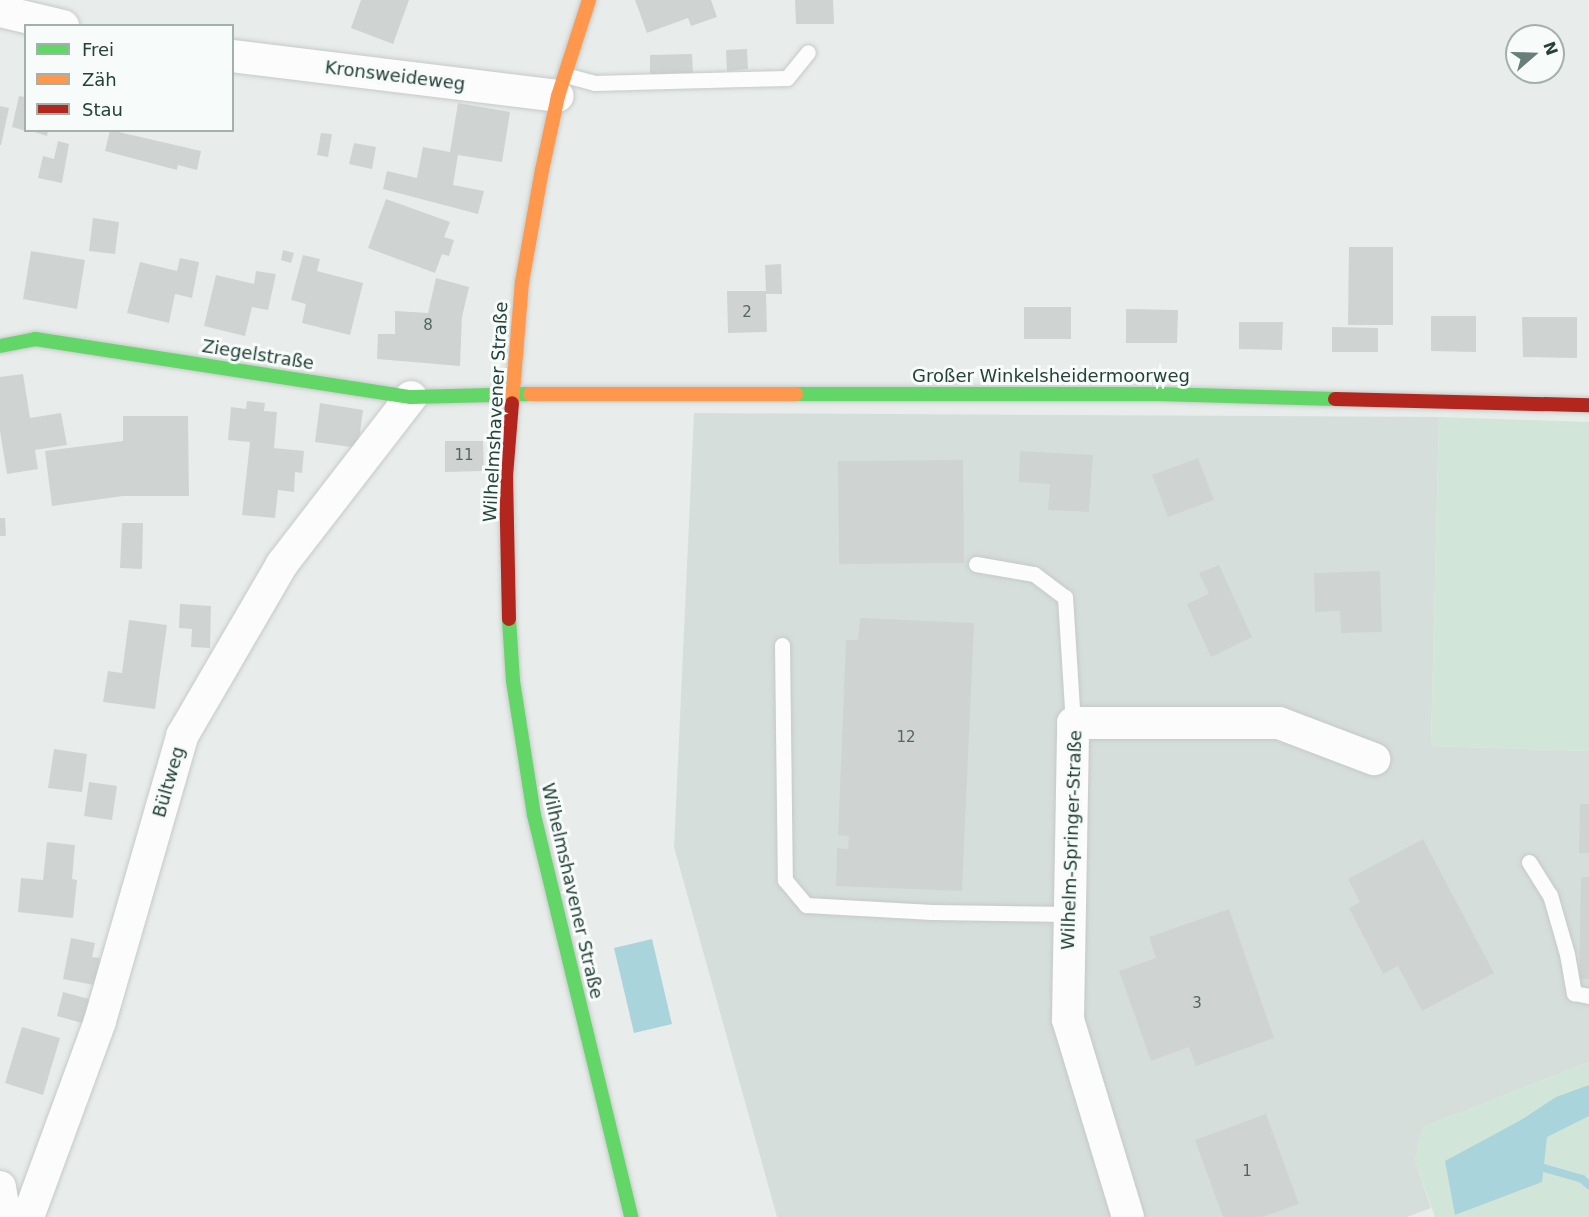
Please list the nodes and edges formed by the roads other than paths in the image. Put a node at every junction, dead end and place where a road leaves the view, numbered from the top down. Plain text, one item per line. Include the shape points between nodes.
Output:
1 (589, 0) edge
2 (0, 11) edge
3 (55, 24) edge
4 (808, 52) dead end
5 (234, 56) edge
6 (562, 85) junction
7 (0, 346) edge
8 (512, 394) junction
9 (411, 397) junction
10 (1589, 405) edge
11 (976, 564) dead end
12 (782, 645) dead end
13 (1073, 723) junction
14 (1374, 759) dead end
15 (1529, 862) dead end
16 (1069, 914) junction
17 (1589, 996) edge
18 (0, 1186) edge
19 (5, 1217) edge
20 (28, 1217) edge
21 (631, 1217) edge
22 (1128, 1217) edge

1 - 6 street, Wilhelmshavener Straße
2 - 3 street
4 - 6 lane via 787,78
5 - 6 street, Kronsweideweg
6 - 8 street, Wilhelmshavener Straße via 522,282
7 - 9 street, Ziegelstraße via 36,339
8 - 9 street, Ziegelstraße
8 - 10 street, Großer Winkelsheidermoorweg via 1158,394
8 - 21 street, Wilhelmshavener Straße via 506,476 506,569 513,681 536,826
9 - 20 street, Bültweg via 282,564 182,736 100,1021
11 - 13 lane via 1034,574 1065,597
12 - 16 lane via 785,880 806,905
13 - 14 street, Wilhelm-Springer-Straße via 1279,723
13 - 16 street, Wilhelm-Springer-Straße
15 - 17 lane via 1550,895 1574,993
16 - 22 street, Wilhelm-Springer-Straße via 1068,1020
18 - 19 street

